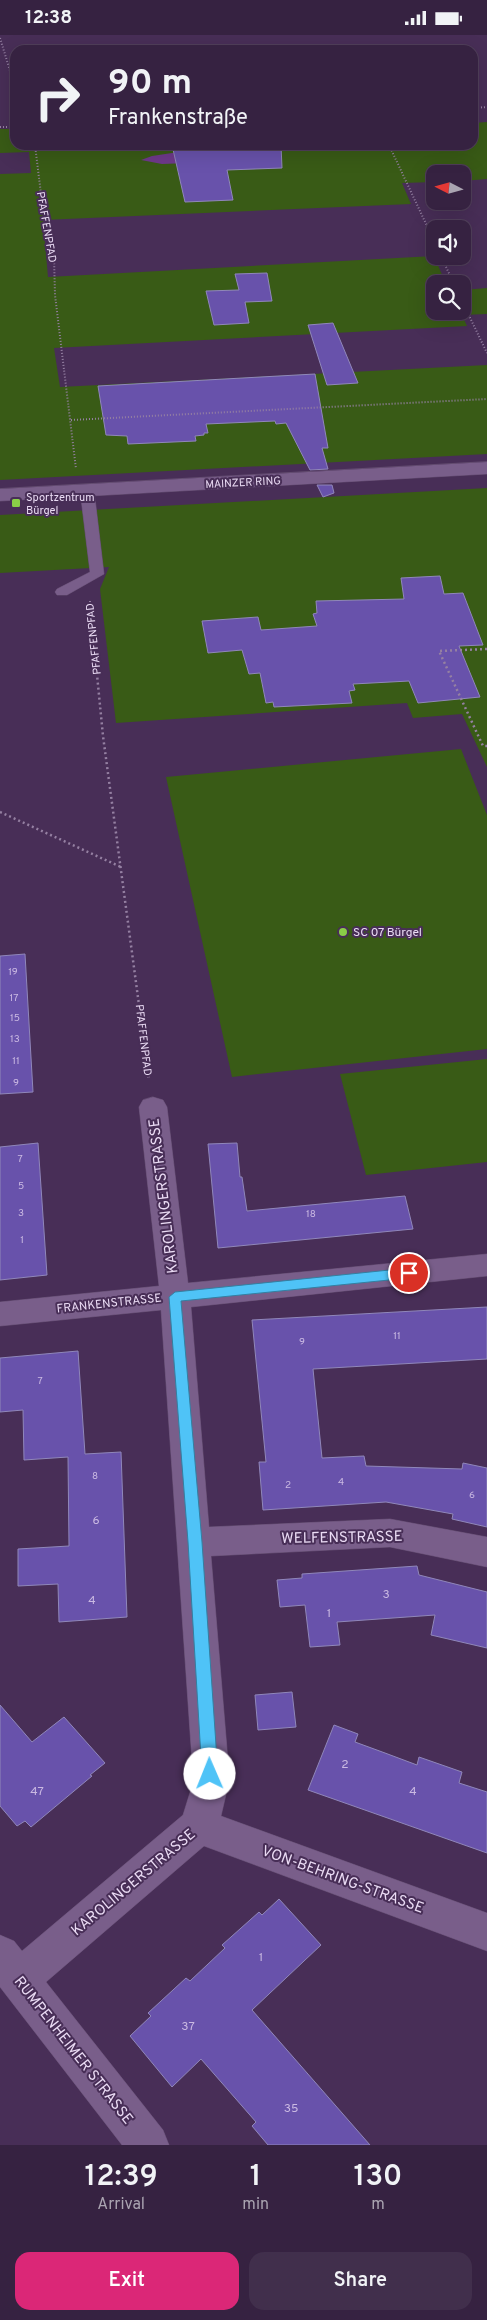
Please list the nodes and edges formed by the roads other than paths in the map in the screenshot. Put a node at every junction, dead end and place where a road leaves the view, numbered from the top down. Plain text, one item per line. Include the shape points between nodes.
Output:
1 (487, 468) edge
2 (87, 490) junction
3 (0, 495) edge
4 (97, 574) joint
5 (62, 592) dead end
6 (153, 1107) road end
7 (487, 1265) edge
8 (175, 1297) junction
9 (0, 1314) edge
10 (195, 1542) junction
11 (487, 1552) edge
12 (199, 1826) junction
13 (487, 1931) edge
14 (10, 1967) edge
15 (148, 2145) edge

1 - 2 street, MAINZER RING
2 - 3 street, MAINZER RING
2 - 4 lane
4 - 5 lane
6 - 8 street, KAROLINGERSTRASSE
7 - 8 street, FRANKENSTRASSE
8 - 9 street, FRANKENSTRASSE
8 - 10 street, KAROLINGERSTRASSE
10 - 11 street, WELFENSTRASSE via 390,1533
10 - 12 street, KAROLINGERSTRASSE via 210,1761 210,1786
12 - 13 street, VON-BEHRING-STRASSE
12 - 14 street, KAROLINGERSTRASSE
14 - 15 street, RUMPENHEIMER STRASSE

